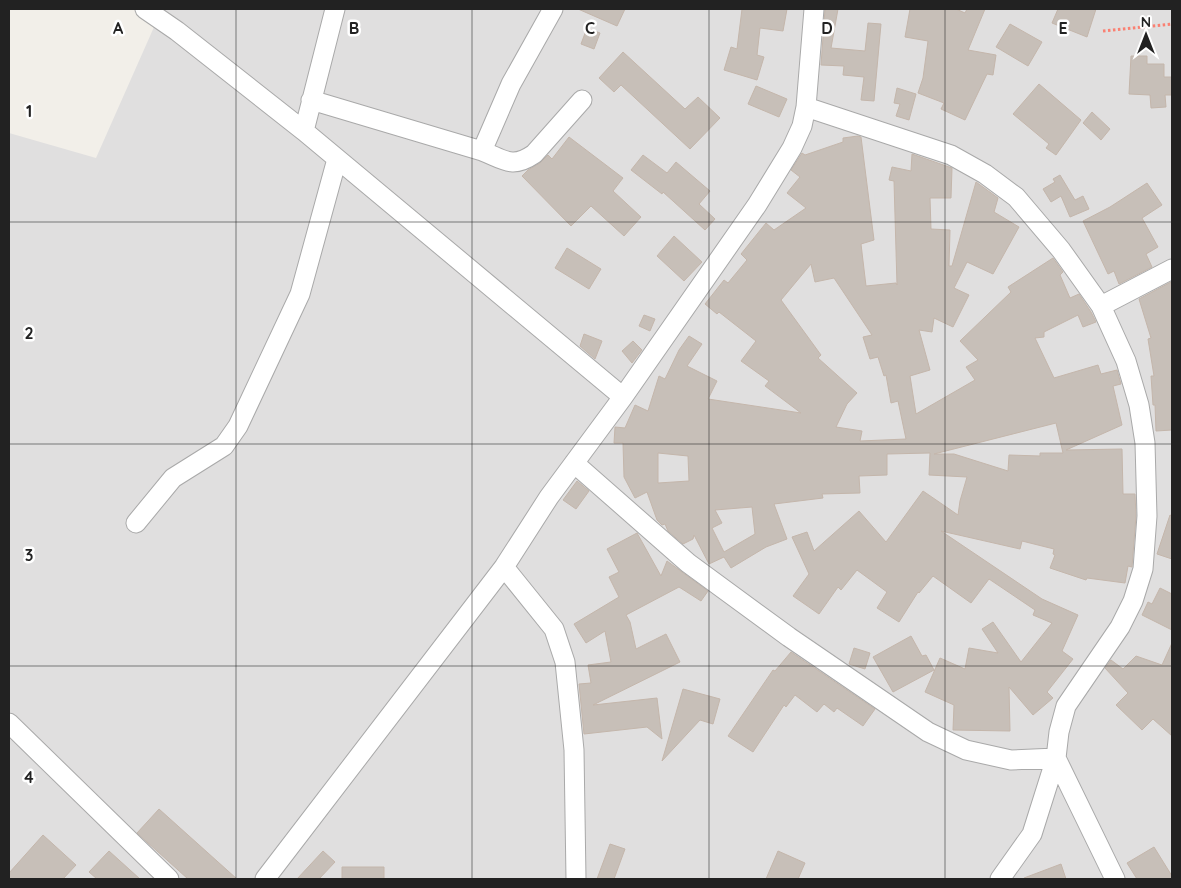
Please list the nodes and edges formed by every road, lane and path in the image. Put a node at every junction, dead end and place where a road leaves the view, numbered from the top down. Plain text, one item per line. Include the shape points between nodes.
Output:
1 (145, 9) edge
2 (335, 9) edge
3 (553, 9) edge
4 (814, 9) edge
5 (1172, 24) edge
6 (1103, 31) dead end
7 (311, 100) junction
8 (582, 100) dead end
9 (806, 107) junction
10 (304, 131) junction
11 (482, 151) junction
12 (337, 159) junction
13 (1172, 269) edge
14 (1101, 306) junction
15 (623, 397) junction
16 (574, 464) junction
17 (136, 522) dead end
18 (504, 567) junction
19 (9, 723) edge
20 (1056, 758) junction
21 (170, 879) edge
22 (265, 879) edge
23 (576, 879) edge
24 (1000, 879) edge
25 (1115, 879) edge

1 - 10 street
2 - 7 street
3 - 11 street via 511,84
4 - 9 street
5 - 6 path
7 - 10 street
7 - 11 street
8 - 11 street via 525,160 514,164
9 - 14 street via 951,155 985,174 1016,197 1061,250
9 - 15 street via 792,148 757,206
10 - 12 street
12 - 15 street
12 - 17 street via 300,294 238,426 224,446 173,478
13 - 14 street
14 - 20 street via 1126,361 1146,443 1147,516 1143,569 1133,601 1120,627 1066,706
15 - 16 street
16 - 18 street
16 - 20 street via 688,563 928,732 966,750 1011,760
18 - 22 street
18 - 23 street via 554,629 565,662 574,750
19 - 21 street
20 - 24 street via 1032,834
20 - 25 street

